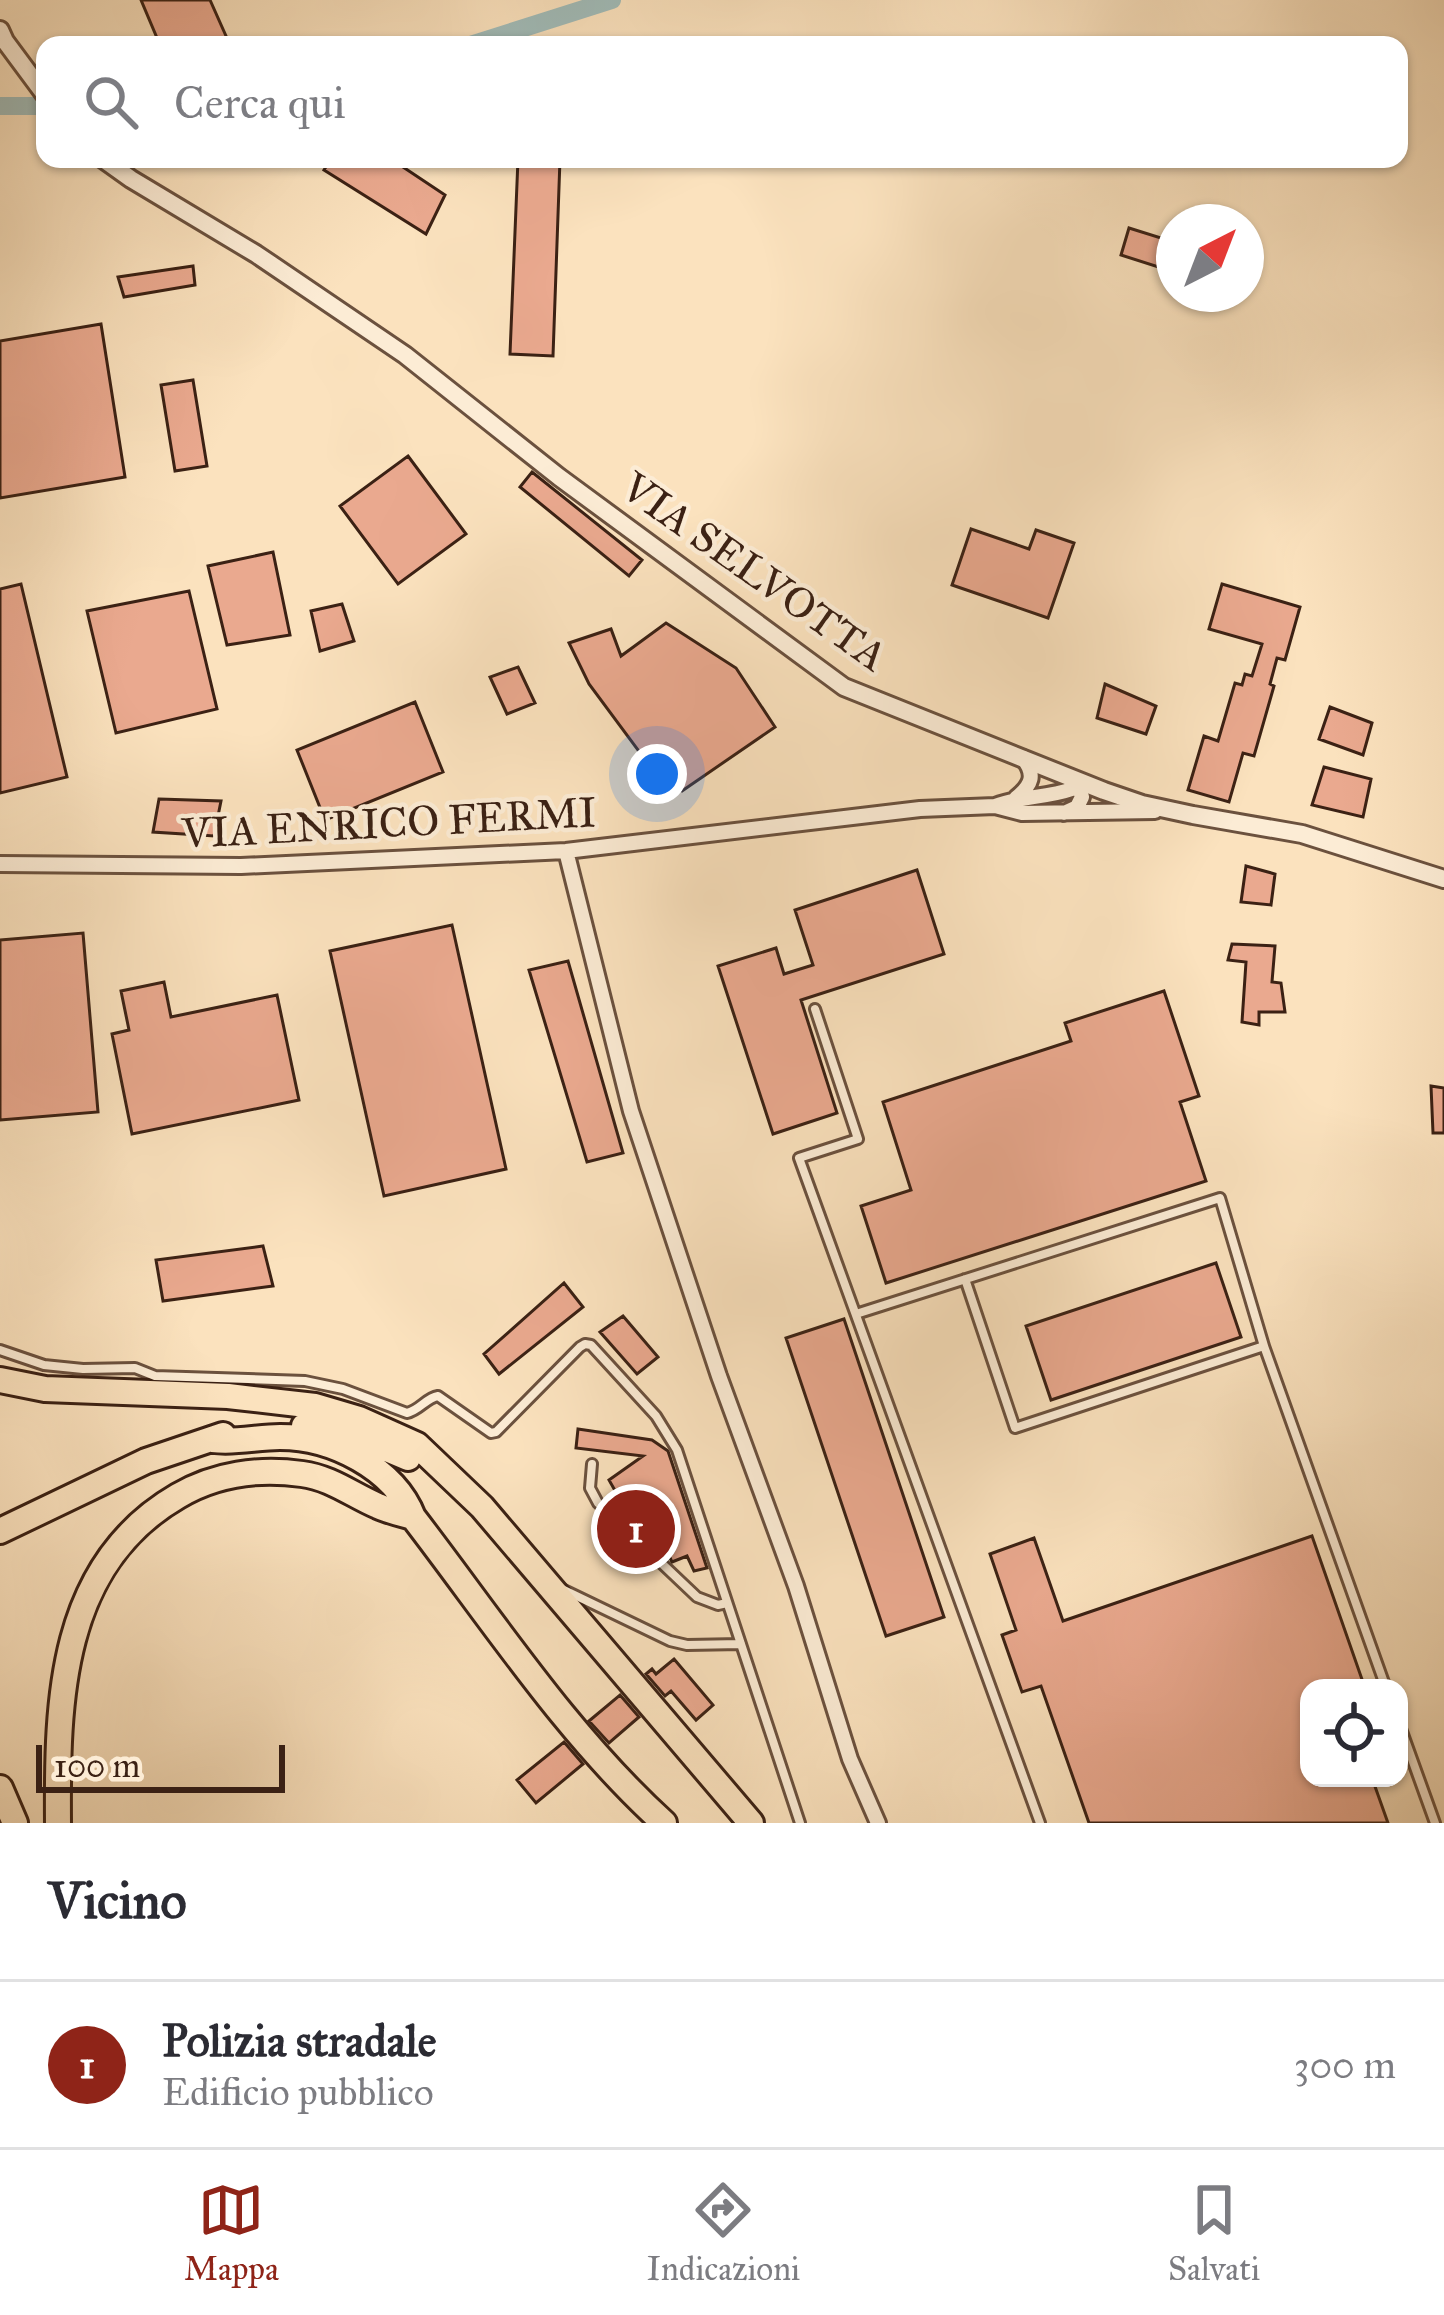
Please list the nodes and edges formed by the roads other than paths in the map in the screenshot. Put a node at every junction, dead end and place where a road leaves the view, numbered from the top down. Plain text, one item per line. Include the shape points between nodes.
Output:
1 (2, 38) edge
2 (36, 83) edge
3 (115, 168) edge
4 (1023, 758) junction
5 (1077, 780) junction
6 (1015, 799) junction
7 (995, 806) junction
8 (1171, 810) junction
9 (1063, 813) junction
10 (566, 850) junction
11 (0, 864) edge
12 (1444, 879) edge
13 (815, 1009) dead end
14 (965, 1280) junction
15 (856, 1314) junction
16 (1264, 1346) junction
17 (0, 1350) edge
18 (0, 1380) edge
19 (213, 1440) junction
20 (592, 1464) dead end
21 (440, 1470) junction
22 (413, 1517) junction
23 (0, 1532) edge
24 (547, 1582) junction
25 (727, 1603) junction
26 (740, 1644) junction
27 (1384, 1679) edge
28 (1408, 1748) edge
29 (0, 1788) edge
30 (15, 1823) edge
31 (58, 1823) edge
32 (664, 1823) edge
33 (751, 1823) edge
34 (800, 1823) edge
35 (878, 1823) edge
36 (1040, 1823) edge
37 (1435, 1823) edge

1 - 2 street
3 - 4 street, VIA SELVOTTA via 405,355 844,687
4 - 5 street, VIA SELVOTTA
4 - 6 street via 1032,780
5 - 6 street, VIA ENRICO FERMI via 1061,793
5 - 8 street, VIA SELVOTTA
5 - 9 street via 1082,796
6 - 7 street, VIA ENRICO FERMI
7 - 9 street, VIA ENRICO FERMI
7 - 10 street, VIA ENRICO FERMI
8 - 9 street, VIA ENRICO FERMI
8 - 12 street, VIA SELVOTTA via 1303,834
10 - 11 street, VIA ENRICO FERMI via 242,866
10 - 35 street via 631,1112
13 - 15 lane via 858,1139 799,1158
14 - 15 lane
14 - 16 lane via 1015,1427
14 - 16 lane via 1220,1198
15 - 36 lane
16 - 27 lane
17 - 25 lane via 61,1368 304,1381 407,1413 439,1396 491,1433 580,1347 591,1346 677,1450
18 - 21 highway via 315,1406 402,1437
19 - 21 highway via 253,1427 327,1428
19 - 22 highway via 296,1438 337,1449 388,1481
19 - 23 highway via 146,1461
20 - 25 lane via 598,1503 698,1598
21 - 24 highway
22 - 31 highway via 302,1474 226,1475 157,1508 96,1577 78,1619 58,1730
22 - 32 highway via 587,1742
24 - 26 lane via 670,1641
24 - 33 highway
25 - 26 lane
26 - 34 lane
28 - 37 lane
29 - 30 highway

